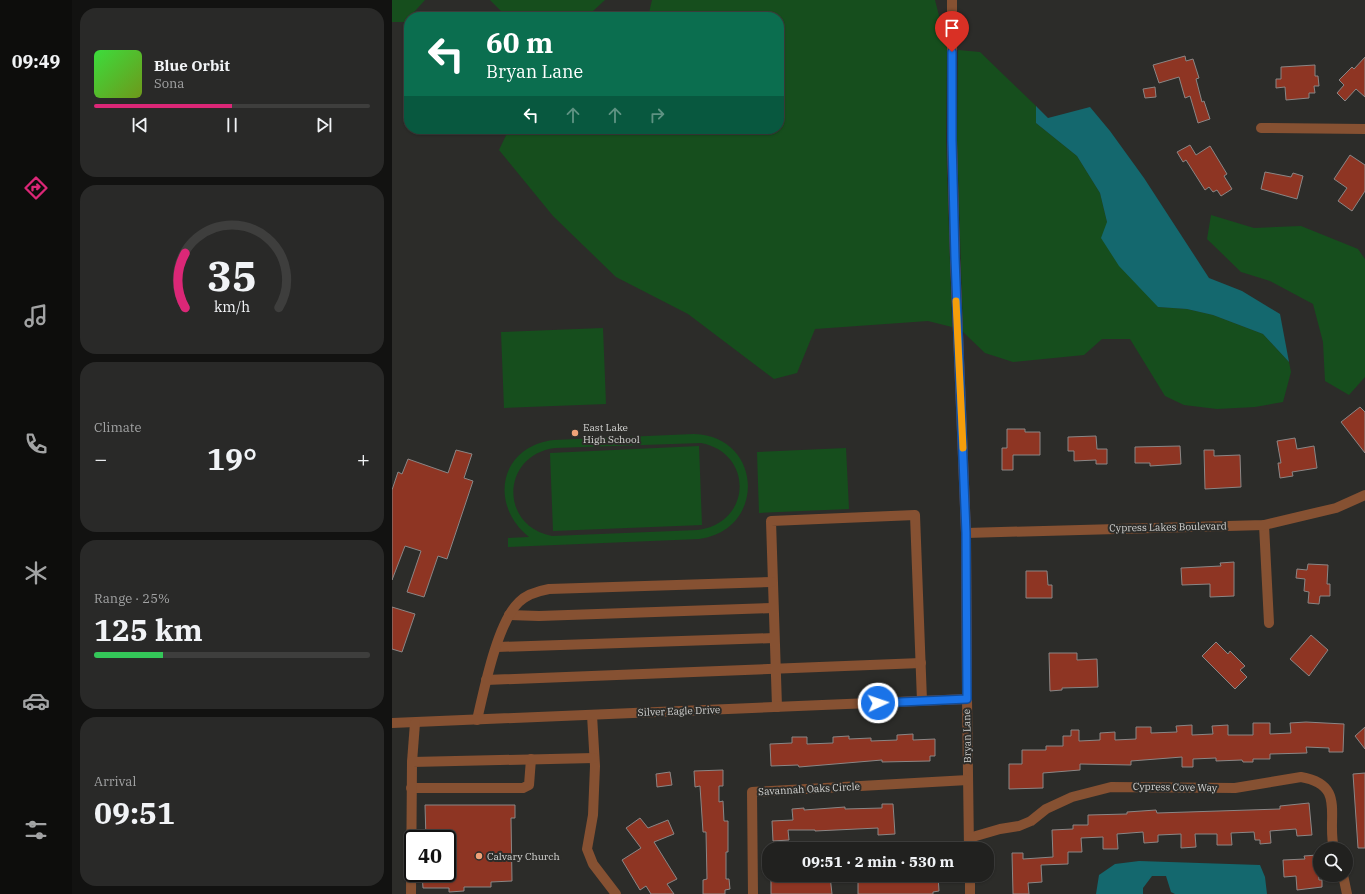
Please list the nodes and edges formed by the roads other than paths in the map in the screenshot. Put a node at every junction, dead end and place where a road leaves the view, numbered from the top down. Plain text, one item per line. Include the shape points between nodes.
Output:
1 (952, 0) edge
2 (1261, 128) dead end
3 (1365, 129) edge
4 (1365, 495) edge
5 (1264, 525) junction
6 (966, 533) junction
7 (772, 582) junction
8 (773, 608) junction
9 (509, 615) junction
10 (1269, 623) dead end
11 (774, 638) junction
12 (497, 647) junction
13 (921, 663) junction
14 (776, 670) junction
15 (486, 680) junction
16 (967, 699) junction
17 (922, 701) junction
18 (777, 707) junction
19 (592, 715) junction
20 (477, 720) junction
21 (415, 722) junction
22 (392, 724) edge
23 (594, 758) junction
24 (531, 759) junction
25 (412, 762) junction
26 (968, 780) junction
27 (411, 788) junction
28 (969, 838) junction
29 (969, 842) edge
30 (1334, 842) edge
31 (970, 882) edge
32 (1344, 882) edge
33 (411, 894) edge
34 (616, 894) edge
35 (753, 894) edge
36 (970, 894) edge
37 (1347, 894) edge

1 - 6 street, Bryan Lane via 955,258
2 - 3 street
4 - 5 street, Cypress Lakes Boulevard via 1336,508
5 - 6 street, Cypress Lakes Boulevard
5 - 10 street
6 - 16 street, Bryan Lane
7 - 8 street
7 - 9 street via 549,589 532,593
7 - 13 street via 770,521 915,515
8 - 9 street
8 - 11 street
9 - 12 street
11 - 12 street
11 - 14 street
12 - 15 street
13 - 14 street
13 - 17 street
14 - 15 street
14 - 18 street
15 - 20 street
16 - 17 street, Silver Eagle Drive
16 - 26 street, Bryan Lane
17 - 18 street, Silver Eagle Drive
18 - 19 street, Silver Eagle Drive
19 - 20 street, Silver Eagle Drive
19 - 23 street
20 - 21 street, Silver Eagle Drive
21 - 22 street, Silver Eagle Drive
21 - 25 street
23 - 24 street
23 - 34 street via 593,815 587,849 593,864
24 - 25 street
24 - 27 street via 529,785 523,788
25 - 27 street
26 - 28 street, Bryan Lane
26 - 35 street, Savannah Oaks Circle via 752,792
27 - 33 street
28 - 29 street, Bryan Lane
28 - 30 street, Cypress Cove Way via 1018,826 1072,797 1111,787 1235,788 1301,777 1324,784 1329,792
31 - 36 street
32 - 37 street

